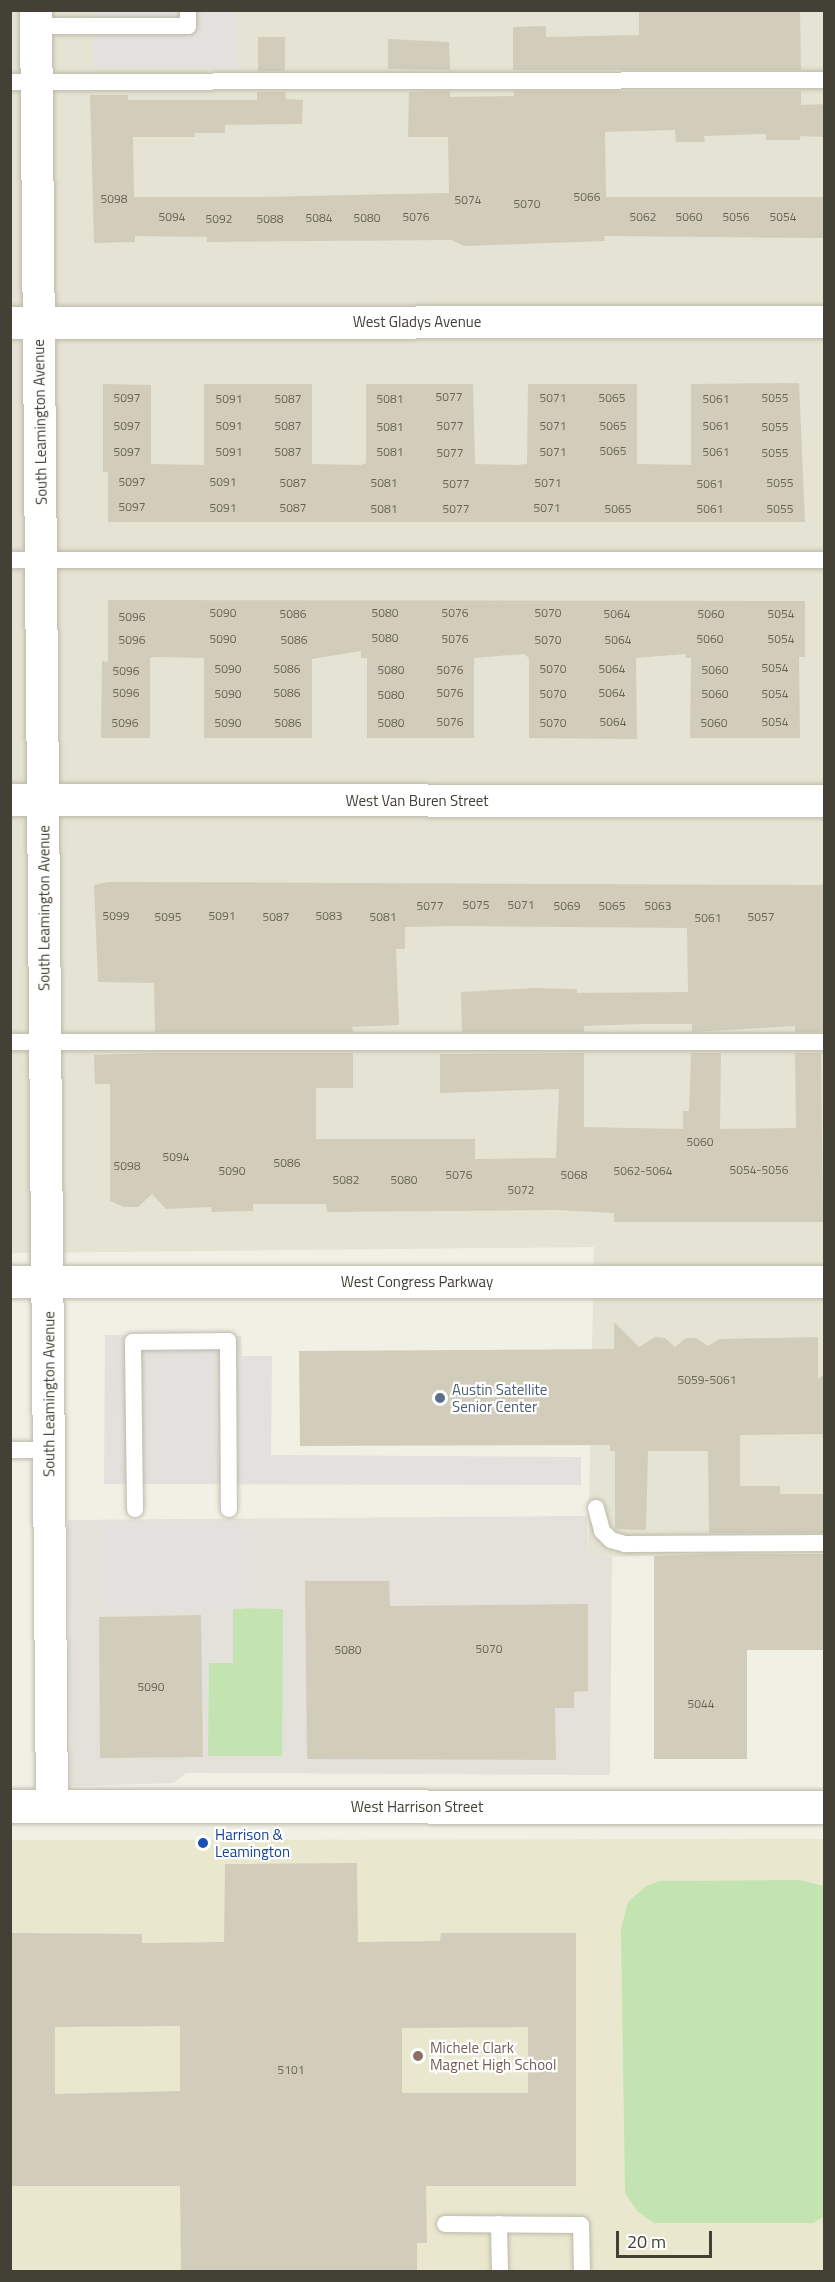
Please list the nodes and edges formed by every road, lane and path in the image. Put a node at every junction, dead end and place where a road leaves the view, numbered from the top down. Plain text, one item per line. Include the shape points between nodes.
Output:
1 (188, 10) edge
2 (36, 18) edge
3 (825, 80) edge
4 (24, 82) edge
5 (825, 322) edge
6 (25, 323) edge
7 (10, 560) edge
8 (41, 560) junction
9 (825, 560) edge
10 (10, 800) edge
11 (44, 800) junction
12 (825, 801) edge
13 (45, 1041) junction
14 (10, 1042) edge
15 (825, 1042) edge
16 (48, 1281) junction
17 (10, 1282) edge
18 (825, 1282) edge
19 (10, 1450) edge
20 (49, 1450) junction
21 (596, 1508) dead end
22 (135, 1509) dead end
23 (229, 1509) dead end
24 (825, 1543) edge
25 (10, 1806) edge
26 (52, 1806) junction
27 (825, 1807) edge
28 (445, 2224) dead end
29 (500, 2224) junction
30 (500, 2271) edge
31 (582, 2271) edge

1 - 2 lane via 188,26
2 - 4 street, South Leamington Avenue
3 - 4 lane
4 - 6 street, South Leamington Avenue
5 - 6 street, West Gladys Avenue
6 - 8 street, South Leamington Avenue
7 - 8 lane
8 - 9 lane
8 - 11 street, South Leamington Avenue
10 - 11 street, West Van Buren Street
11 - 12 street, West Van Buren Street
11 - 13 street, South Leamington Avenue
13 - 14 lane
13 - 15 lane
13 - 16 street, South Leamington Avenue
16 - 17 street, West Congress Parkway
16 - 18 street, West Congress Parkway
16 - 20 street, South Leamington Avenue
19 - 20 lane
20 - 26 street, South Leamington Avenue
21 - 24 lane via 602,1531 611,1540 625,1544
22 - 23 lane via 133,1342 228,1341
25 - 26 street, West Harrison Street
26 - 27 street, West Harrison Street
28 - 29 lane
29 - 30 lane
29 - 31 lane via 581,2225

